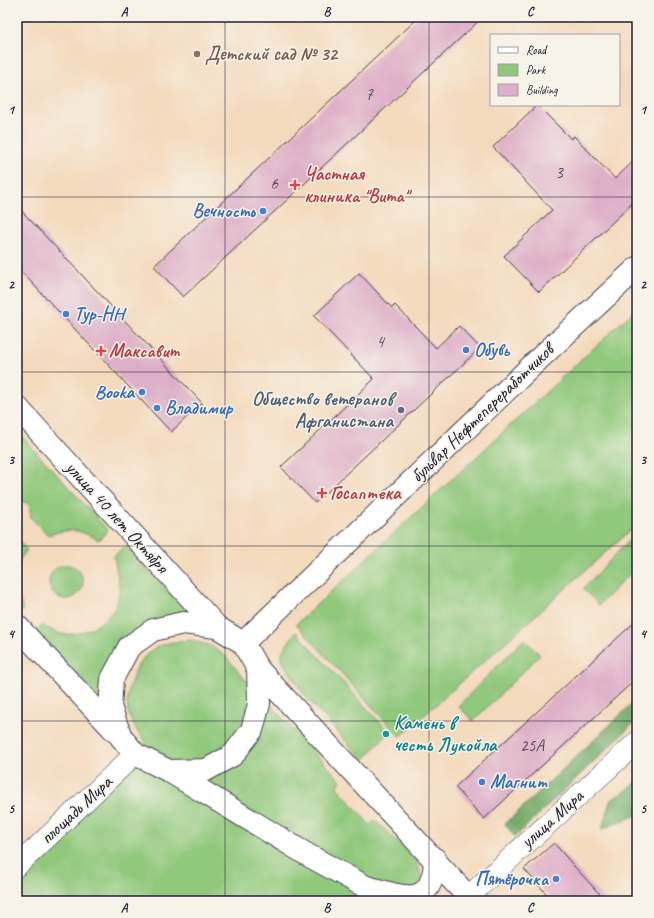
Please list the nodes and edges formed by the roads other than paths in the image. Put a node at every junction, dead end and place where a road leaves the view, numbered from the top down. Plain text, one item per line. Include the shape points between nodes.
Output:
1 (637, 268) edge
2 (17, 407) edge
3 (17, 626) edge
4 (217, 627) junction
5 (243, 643) junction
6 (258, 669) junction
7 (121, 738) junction
8 (637, 742) edge
9 (135, 754) junction
10 (169, 771) junction
11 (435, 859) junction
12 (17, 866) edge
13 (374, 894) edge
14 (470, 899) edge

1 - 5 street, бульвар Нефтепереработчиков
2 - 4 street, улица 40 лет Октября
3 - 7 street
4 - 5 street
4 - 7 street via 183,623 153,630 129,647 112,679 110,707
5 - 6 street
6 - 10 street via 259,704 252,730 233,755 206,770
6 - 11 street
7 - 9 street
8 - 14 street, улица Мира
9 - 10 street
9 - 12 street, площадь Мира
10 - 13 street
11 - 13 street via 430,887 422,894 410,897
11 - 14 street

